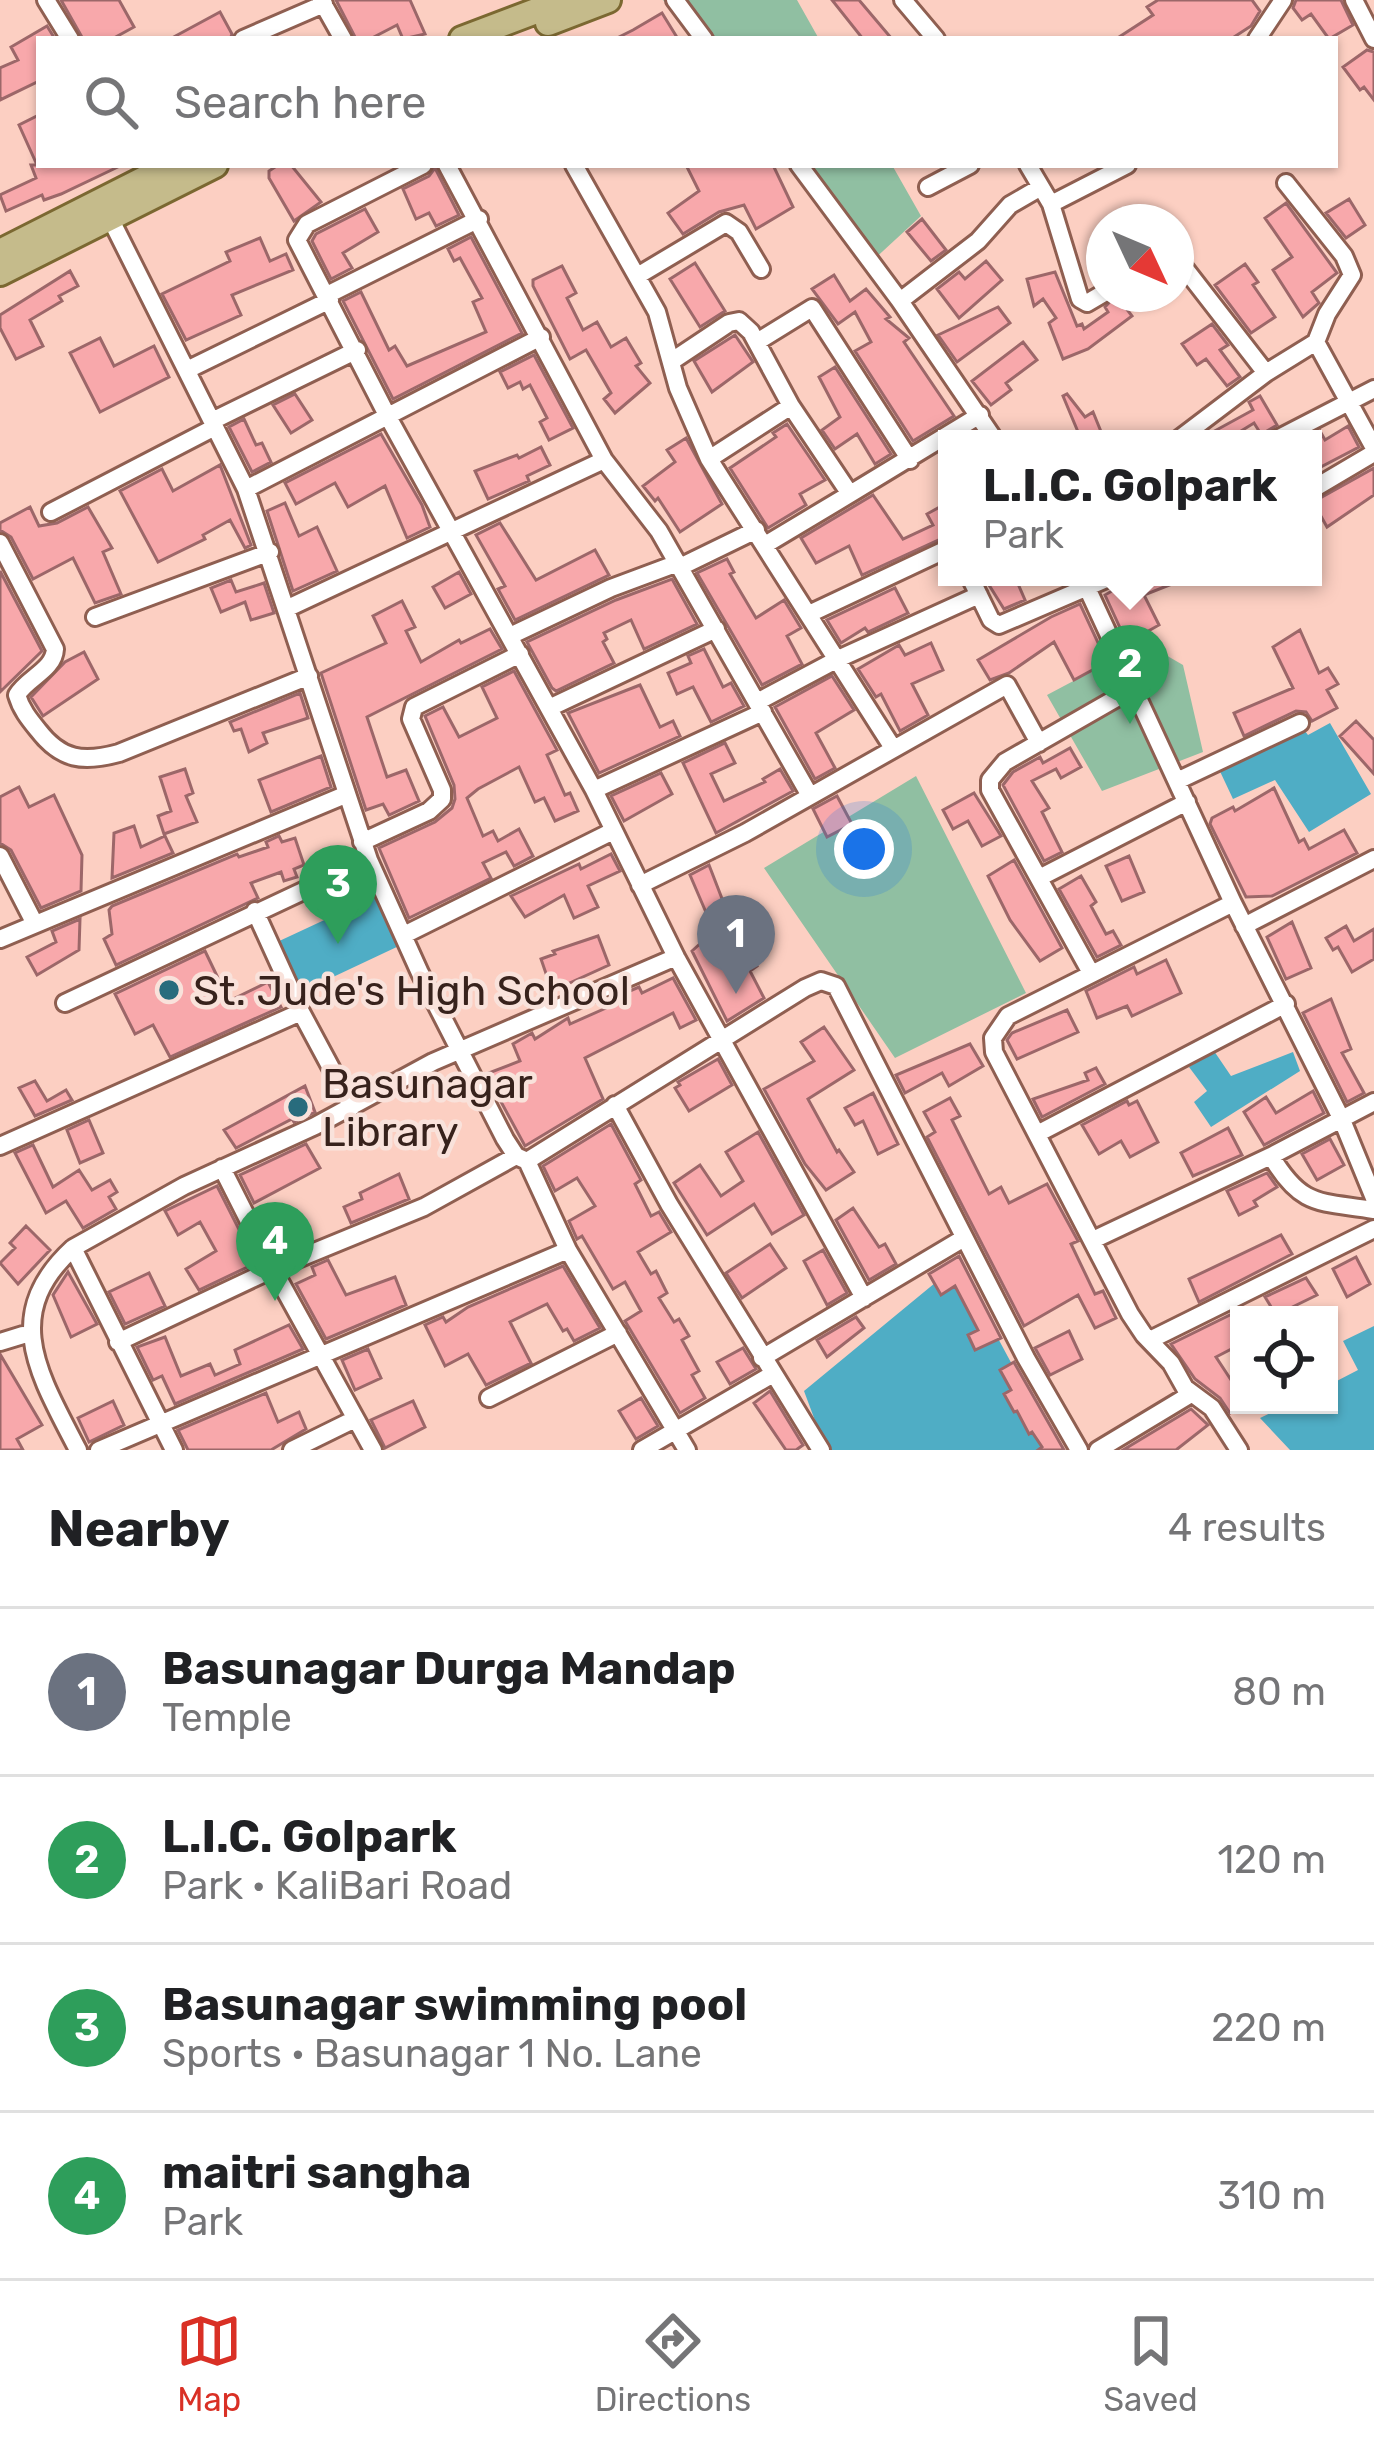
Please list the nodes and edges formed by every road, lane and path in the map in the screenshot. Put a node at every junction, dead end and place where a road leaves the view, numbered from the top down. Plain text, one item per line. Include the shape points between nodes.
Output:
1 (46, 0) edge
2 (565, 0) edge
3 (608, 0) edge
4 (675, 0) edge
5 (902, 0) edge
6 (1283, 0) edge
7 (1354, 0) edge
8 (322, 2) edge
9 (68, 36) edge
10 (249, 36) edge
11 (341, 36) edge
12 (470, 36) edge
13 (516, 36) edge
14 (702, 36) edge
15 (933, 36) edge
16 (1259, 36) edge
17 (1374, 39) edge
18 (155, 168) edge
19 (208, 168) edge
20 (417, 168) edge
21 (449, 168) edge
22 (576, 168) edge
23 (801, 168) edge
24 (964, 168) edge
25 (1030, 168) edge
26 (1121, 168) edge
27 (1286, 183) dead end
28 (928, 187) dead end
29 (1041, 187) junction
30 (1051, 204) junction
31 (105, 209) junction
32 (479, 219) junction
33 (0, 252) edge
34 (761, 269) dead end
35 (0, 273) edge
36 (639, 275) junction
37 (1194, 280) edge
38 (328, 298) junction
39 (900, 301) junction
40 (1086, 302) edge
41 (541, 338) junction
42 (757, 342) junction
43 (1316, 342) junction
44 (357, 350) junction
45 (672, 361) junction
46 (187, 370) junction
47 (1266, 373) junction
48 (1374, 389) edge
49 (1351, 404) junction
50 (791, 406) junction
51 (387, 415) junction
52 (980, 415) junction
53 (214, 424) junction
54 (957, 430) edge
55 (989, 430) edge
56 (1191, 430) edge
57 (1296, 430) edge
58 (938, 442) edge
59 (1374, 451) edge
60 (709, 459) junction
61 (604, 460) junction
62 (910, 460) junction
63 (1322, 483) edge
64 (246, 489) junction
65 (850, 494) junction
66 (52, 512) dead end
67 (454, 530) junction
68 (760, 537) junction
69 (0, 543) edge
70 (270, 552) junction
71 (938, 552) edge
72 (679, 565) junction
73 (974, 586) edge
74 (1078, 586) edge
75 (1088, 586) edge
76 (979, 595) junction
77 (288, 608) junction
78 (809, 614) junction
79 (95, 617) dead end
80 (716, 629) junction
81 (512, 635) junction
82 (520, 654) junction
83 (838, 659) junction
84 (309, 676) junction
85 (1134, 688) junction
86 (760, 707) junction
87 (549, 708) junction
88 (1300, 723) dead end
89 (1039, 743) junction
90 (893, 748) junction
91 (1177, 781) junction
92 (594, 790) junction
93 (809, 794) junction
94 (345, 795) junction
95 (1186, 802) junction
96 (613, 831) junction
97 (362, 842) junction
98 (0, 856) edge
99 (1374, 859) edge
100 (369, 860) junction
101 (1040, 878) junction
102 (640, 886) junction
103 (1233, 903) junction
104 (255, 910) junction
105 (35, 924) junction
106 (1244, 926) junction
107 (404, 935) junction
108 (0, 939) edge
109 (676, 957) junction
110 (1091, 973) junction
111 (65, 1003) dead end
112 (1286, 1004) junction
113 (301, 1012) junction
114 (724, 1040) junction
115 (461, 1051) junction
116 (1374, 1102) edge
117 (615, 1106) junction
118 (352, 1107) junction
119 (1342, 1120) junction
120 (1039, 1133) junction
121 (0, 1146) edge
122 (1271, 1156) junction
123 (522, 1158) junction
124 (221, 1168) junction
125 (1374, 1198) edge
126 (1374, 1210) edge
127 (1374, 1229) edge
128 (964, 1238) junction
129 (1093, 1240) junction
130 (74, 1248) junction
131 (568, 1250) junction
132 (274, 1269) junction
133 (864, 1298) junction
134 (618, 1333) junction
135 (23, 1335) junction
136 (1150, 1340) junction
137 (0, 1342) edge
138 (118, 1342) junction
139 (321, 1358) junction
140 (762, 1358) junction
141 (773, 1374) junction
142 (1191, 1394) junction
143 (490, 1398) dead end
144 (355, 1419) junction
145 (160, 1424) junction
146 (677, 1431) junction
147 (1103, 1449) edge
148 (78, 1450) edge
149 (99, 1450) edge
150 (174, 1450) edge
151 (292, 1450) edge
152 (373, 1450) edge
153 (642, 1450) edge
154 (687, 1450) edge
155 (821, 1450) edge
156 (1079, 1450) edge
157 (1239, 1450) edge

1 - 9 street
2 - 12 main road
3 - 13 main road
4 - 14 street
5 - 15 street
6 - 16 street
7 - 17 street
8 - 10 street
8 - 11 street
18 - 31 main road
19 - 31 main road
20 - 38 street via 298,234
21 - 32 street
22 - 36 street
23 - 39 street
24 - 28 street
25 - 29 street
26 - 30 street
27 - 43 street via 1352,275
29 - 30 street
29 - 39 street
30 - 40 street
31 - 33 main road
31 - 35 main road
31 - 46 street
32 - 38 street
32 - 41 street
34 - 36 street via 726,224
36 - 45 street
37 - 47 street
38 - 44 street
38 - 46 street
39 - 52 street
41 - 51 street
41 - 61 street
42 - 45 street via 745,324 729,323
42 - 50 street
42 - 62 street via 812,308
43 - 47 street
43 - 49 street
44 - 51 street
44 - 53 street
45 - 60 street
46 - 53 street
47 - 56 street
48 - 49 street
49 - 57 street
49 - 59 street
50 - 60 street
50 - 65 street
51 - 64 street
51 - 67 street
52 - 54 street
52 - 55 street
53 - 64 street
53 - 66 street
58 - 62 street
59 - 63 street
60 - 68 street
61 - 67 street
61 - 72 street
62 - 65 street
64 - 70 street
65 - 68 street
67 - 77 street
67 - 81 street
68 - 72 street
68 - 78 street
69 - 84 street via 56,649 21,688 19,704 61,754 86,760 118,753
70 - 77 street
70 - 79 street
71 - 78 street
72 - 80 street
72 - 81 street
73 - 76 street
74 - 76 street via 999,625
75 - 85 street
76 - 83 street
77 - 84 street
78 - 83 street
80 - 86 street
80 - 87 street
81 - 82 street
82 - 87 street
82 - 97 street via 414,706 411,719 442,799
83 - 86 street
83 - 90 street
84 - 94 street
85 - 89 street
85 - 91 street
86 - 92 street
86 - 93 street
87 - 92 street
88 - 91 street
89 - 90 street via 1007,685
89 - 101 street via 1005,762 990,790
90 - 93 street
91 - 95 street
92 - 96 street
93 - 102 street
94 - 97 street
94 - 105 street
95 - 101 street
95 - 103 street
96 - 102 street
96 - 107 street
97 - 100 street
98 - 105 street
99 - 106 street
100 - 104 street
100 - 107 street
101 - 110 street
102 - 109 street
103 - 106 street
103 - 110 street
104 - 111 street
104 - 113 street
105 - 108 street
106 - 112 street
107 - 115 street
109 - 114 street
109 - 115 street
110 - 120 street via 1008,1016 993,1038
112 - 119 street
112 - 120 street
113 - 118 street
113 - 121 street
114 - 117 street
114 - 128 street via 820,981 836,986
114 - 133 street
115 - 118 street
115 - 123 street
116 - 119 street
117 - 123 street
117 - 140 street
118 - 124 street
119 - 122 street
119 - 125 street
120 - 129 street
122 - 126 street via 1299,1193
122 - 129 street
123 - 131 street
123 - 132 street
124 - 130 street
124 - 132 street
127 - 136 street
128 - 133 street
128 - 156 street
129 - 136 street
130 - 135 street via 40,1279
130 - 138 street
131 - 134 street
131 - 139 street
132 - 138 street
132 - 139 street
133 - 140 street
134 - 143 street
134 - 146 street
135 - 137 street
135 - 148 street
136 - 142 street
138 - 145 street
139 - 144 street
139 - 145 street
140 - 141 street
141 - 146 street
141 - 155 street
142 - 147 street
142 - 157 street via 1213,1408
144 - 151 street
144 - 152 street
145 - 149 street
145 - 150 street
146 - 153 street
146 - 154 street

